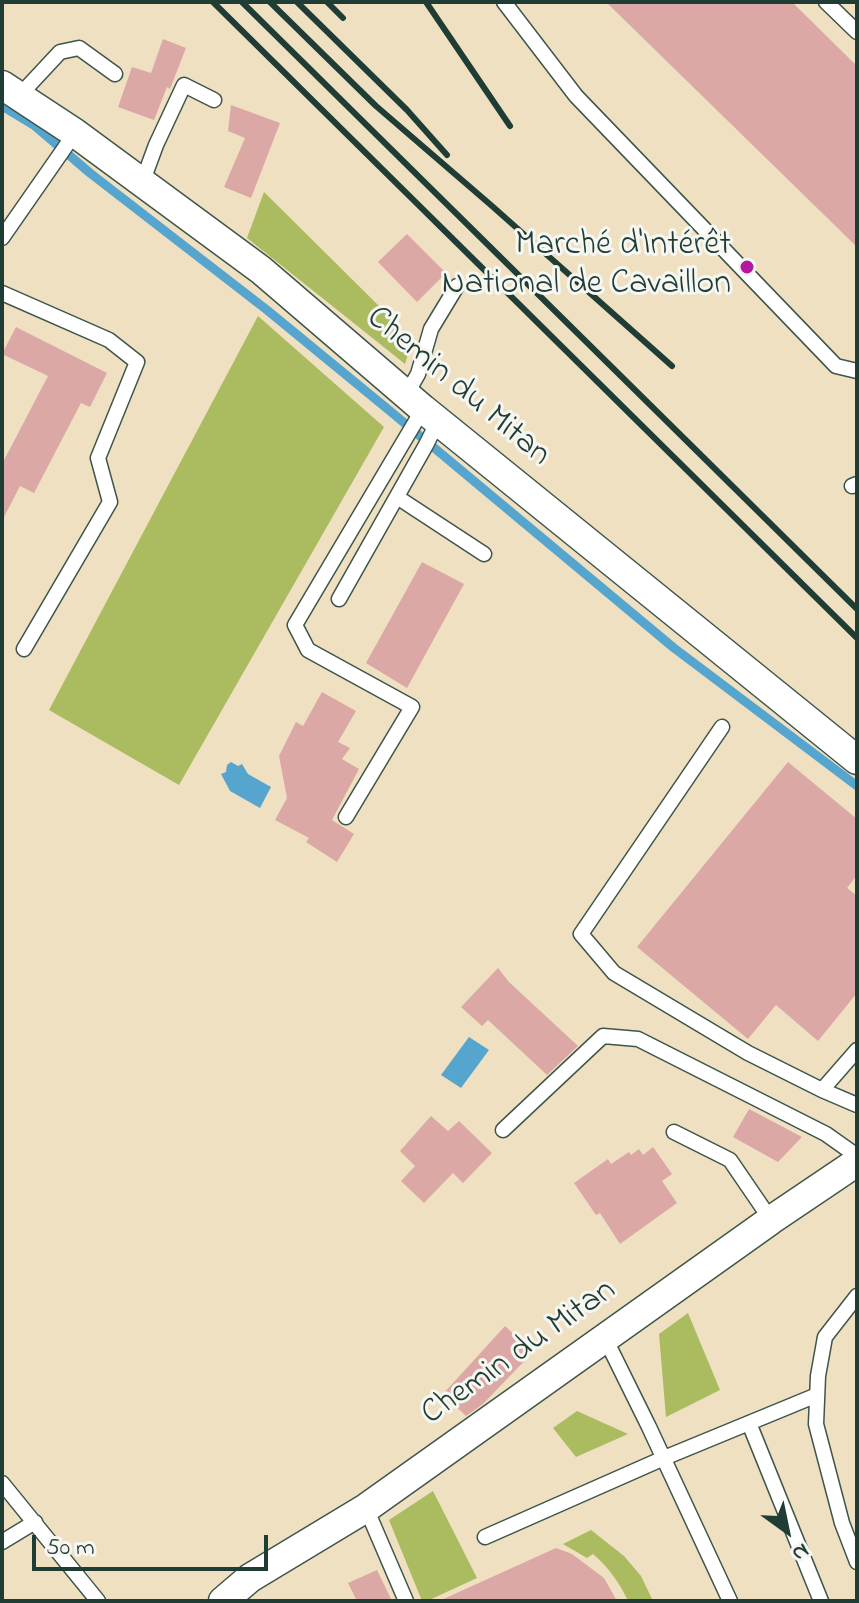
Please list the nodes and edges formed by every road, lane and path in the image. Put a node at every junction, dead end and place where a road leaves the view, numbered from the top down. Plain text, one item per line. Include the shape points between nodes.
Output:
1 (504, 2) edge
2 (826, 2) edge
3 (857, 32) edge
4 (115, 74) dead end
5 (11, 90) edge
6 (214, 100) dead end
7 (75, 133) junction
8 (142, 183) junction
9 (2, 238) edge
10 (457, 286) dead end
11 (2, 293) edge
12 (857, 371) edge
13 (422, 408) junction
14 (397, 497) junction
15 (484, 554) dead end
16 (339, 599) dead end
17 (24, 649) dead end
18 (722, 727) dead end
19 (857, 760) edge
20 (346, 817) dead end
21 (857, 1050) edge
22 (822, 1090) junction
23 (857, 1105) edge
24 (503, 1130) dead end
25 (674, 1132) dead end
26 (857, 1159) edge
27 (771, 1220) junction
28 (857, 1296) edge
29 (605, 1338) junction
30 (817, 1395) junction
31 (749, 1423) junction
32 (664, 1458) junction
33 (2, 1483) edge
34 (366, 1508) junction
35 (857, 1516) edge
36 (35, 1522) junction
37 (842, 1523) junction
38 (485, 1537) dead end
39 (2, 1542) edge
40 (857, 1562) edge
41 (98, 1601) edge
42 (223, 1601) edge
43 (406, 1601) edge
44 (730, 1601) edge
45 (821, 1601) edge

1 - 12 lane via 576,96 836,366
2 - 3 lane
4 - 5 lane via 79,48 60,52
5 - 7 street, Chemin du Mitan
6 - 8 lane via 184,85
7 - 8 street, Chemin du Mitan
7 - 9 lane
8 - 13 street, Chemin du Mitan via 261,270
10 - 13 lane via 431,329 418,374
11 - 17 lane via 109,340 137,362 98,458 110,502
13 - 14 lane via 426,445
13 - 19 street, Chemin du Mitan
13 - 20 lane via 295,625 308,650 412,707
14 - 15 lane
14 - 16 lane
18 - 22 lane via 581,934 614,973 748,1053
21 - 22 lane
22 - 23 lane
24 - 26 lane via 603,1036 638,1039 826,1134
25 - 27 lane via 730,1160
26 - 27 street, Chemin du Mitan
27 - 29 street, Chemin du Mitan
28 - 30 lane via 825,1337
29 - 32 lane
29 - 34 street, Chemin du Mitan
30 - 31 lane
30 - 37 lane via 816,1424
31 - 32 lane
31 - 45 lane
32 - 38 lane
32 - 44 lane
33 - 36 lane
34 - 42 street, Chemin du Mitan via 250,1578
34 - 43 lane
35 - 37 lane
36 - 39 lane
36 - 41 lane
37 - 40 lane

